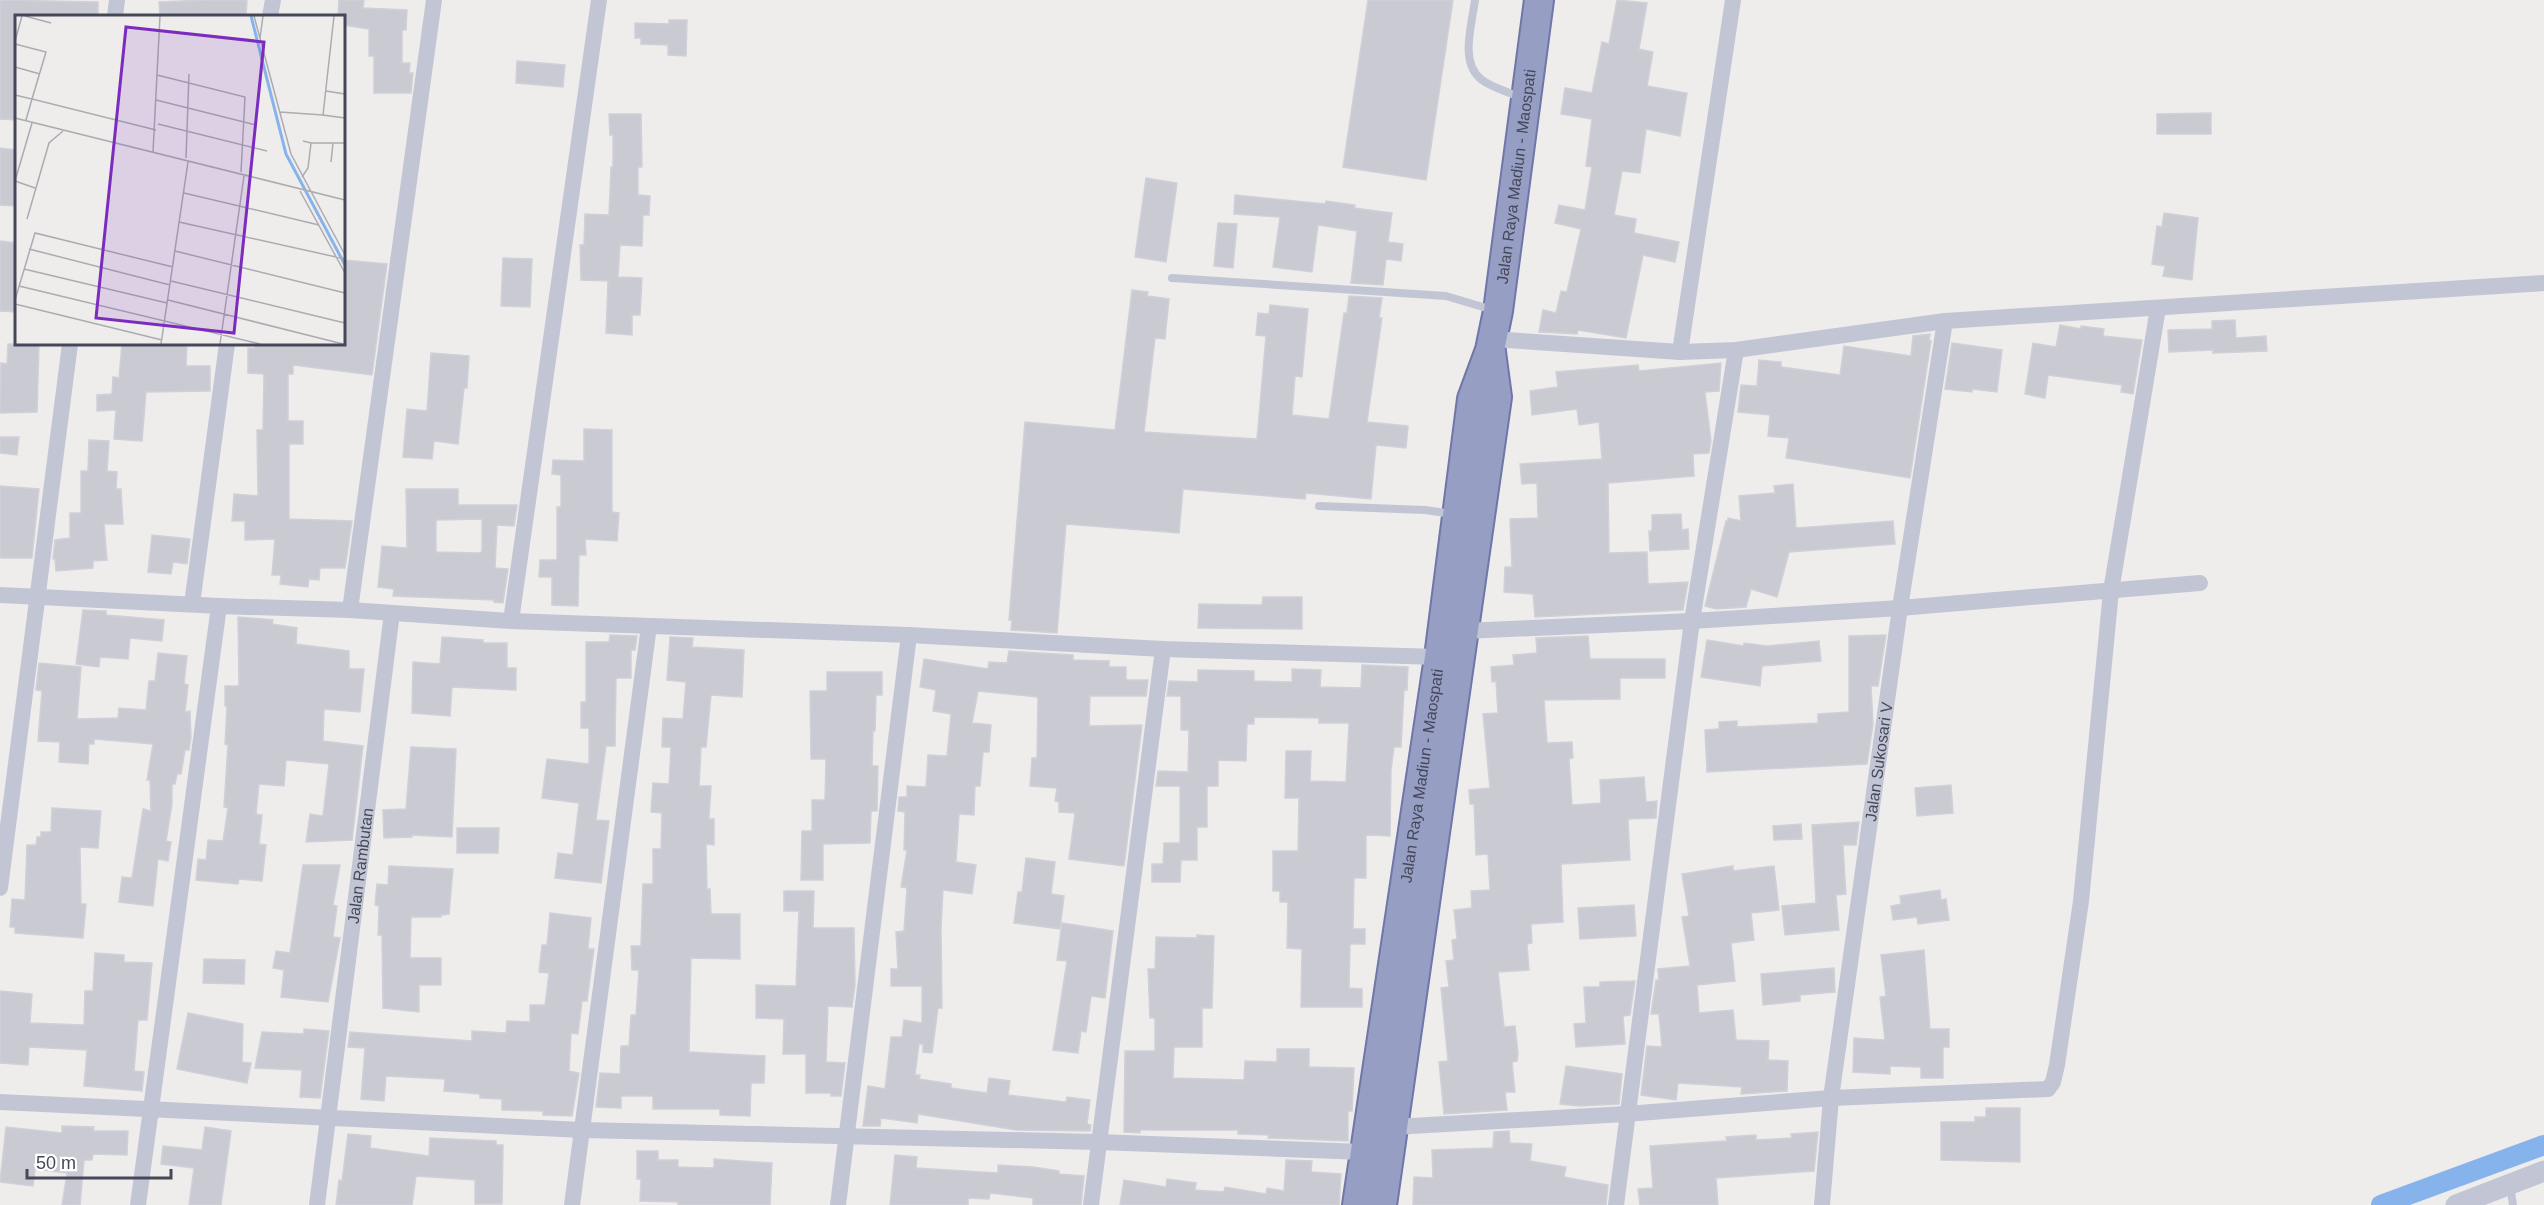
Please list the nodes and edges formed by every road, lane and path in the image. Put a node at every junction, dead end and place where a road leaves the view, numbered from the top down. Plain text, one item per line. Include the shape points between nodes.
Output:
1 (117, 0) edge
2 (273, 0) edge
3 (434, 0) edge
4 (599, 0) edge
5 (1475, 0) edge
6 (1539, 0) edge
7 (1733, 0) edge
8 (115, 15) edge
9 (270, 15) edge
10 (1527, 100) junction
11 (1172, 278) dead end
12 (2544, 284) edge
13 (2158, 308) junction
14 (1498, 311) junction
15 (1945, 321) junction
16 (70, 345) edge
17 (227, 345) edge
18 (1491, 345) junction
19 (1736, 350) junction
20 (1680, 352) junction
21 (1319, 506) dead end
22 (1469, 517) junction
23 (2200, 583) dead end
24 (2111, 591) junction
25 (0, 596) edge
26 (36, 597) junction
27 (192, 604) junction
28 (219, 606) junction
29 (350, 609) junction
30 (1900, 609) junction
31 (392, 613) junction
32 (511, 621) junction
33 (1692, 621) junction
34 (649, 626) junction
35 (1464, 631) junction
36 (909, 635) junction
37 (1163, 649) junction
38 (1439, 657) junction
39 (0, 888) edge
40 (1403, 969) junction
41 (1831, 1098) junction
42 (0, 1102) edge
43 (152, 1110) junction
44 (1626, 1114) junction
45 (329, 1119) junction
46 (1393, 1127) junction
47 (583, 1130) junction
48 (847, 1135) junction
49 (1098, 1142) junction
50 (1364, 1152) junction
51 (2544, 1171) edge
52 (2512, 1195) edge
53 (138, 1205) edge
54 (317, 1205) edge
55 (572, 1205) edge
56 (838, 1205) edge
57 (1090, 1205) edge
58 (1357, 1205) edge
59 (1382, 1205) edge
60 (1616, 1205) edge
61 (1822, 1205) edge
62 (2456, 1205) edge

1 - 8 street
2 - 9 street
3 - 29 street
4 - 32 street
5 - 10 lane via 1469,50 1472,71 1484,82
6 - 10 highway, Jalan Raya Madiun - Maospati
7 - 20 street
10 - 14 highway, Jalan Raya Madiun - Maospati
11 - 14 lane via 1446,296
12 - 13 street
13 - 15 street
13 - 24 street
14 - 18 highway, Jalan Raya Madiun - Maospati
15 - 19 street
15 - 30 street, Jalan Sukosari V
16 - 26 street
17 - 27 street
18 - 20 street
18 - 22 highway, Jalan Raya Madiun - Maospati via 1472,399
19 - 20 street
19 - 33 street
21 - 22 lane via 1425,510
22 - 35 highway, Jalan Raya Madiun - Maospati
22 - 38 highway, Jalan Raya Madiun - Maospati
23 - 24 street
24 - 30 street
24 - 41 street via 2081,901 2053,1082 2040,1091
25 - 26 street
26 - 27 street
26 - 39 street
27 - 28 street
28 - 29 street
28 - 43 street
29 - 31 street
30 - 33 street
30 - 41 street, Jalan Sukosari V
31 - 32 street
31 - 45 street, Jalan Rambutan
32 - 34 street
33 - 35 street
33 - 44 street
34 - 36 street
34 - 47 street
35 - 40 highway, Jalan Raya Madiun - Maospati
36 - 37 street
36 - 48 street
37 - 38 street
37 - 49 street
38 - 40 highway, Jalan Raya Madiun - Maospati
40 - 46 highway, Jalan Raya Madiun - Maospati
40 - 50 highway, Jalan Raya Madiun - Maospati
41 - 44 street
41 - 61 street, Jalan Sukosari V
42 - 43 street
43 - 45 street
43 - 53 street
44 - 46 street
44 - 60 street
45 - 47 street
45 - 54 street, Jalan Rambutan
46 - 59 highway, Jalan Raya Madiun - Maospati
47 - 48 street
47 - 55 street
48 - 49 street
48 - 56 street
49 - 50 street
49 - 57 street
50 - 58 highway, Jalan Raya Madiun - Maospati
51 - 52 street
52 - 62 street

